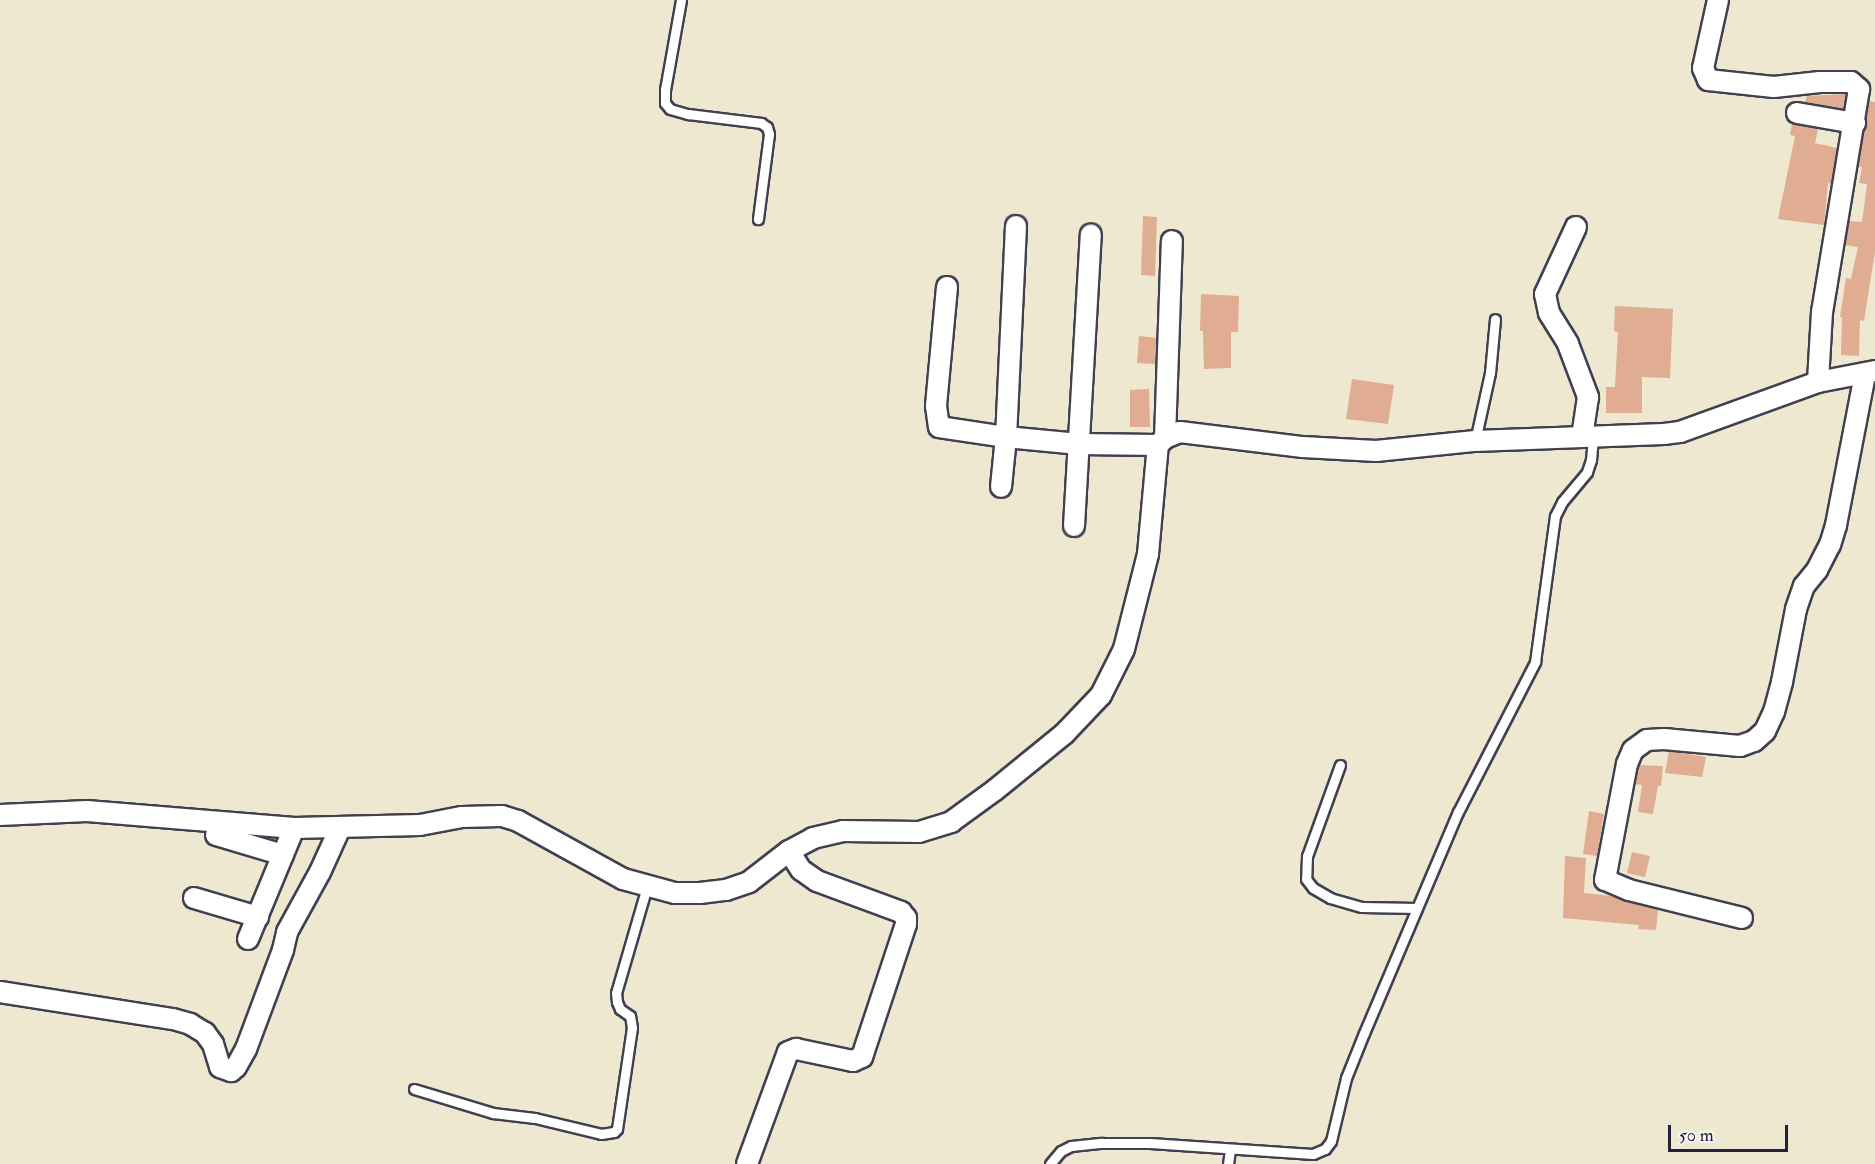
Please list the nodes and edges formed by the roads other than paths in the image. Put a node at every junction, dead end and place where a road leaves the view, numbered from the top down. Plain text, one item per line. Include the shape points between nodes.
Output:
1 (681, 0) edge
2 (1718, 0) edge
3 (1797, 113) dead end
4 (1855, 123) junction
5 (758, 219) dead end
6 (1016, 226) dead end
7 (1576, 228) dead end
8 (1091, 234) dead end
9 (1172, 241) dead end
10 (947, 287) dead end
11 (1495, 320) dead end
12 (1870, 372) edge
13 (1818, 382) junction
14 (1006, 437) junction
15 (1588, 437) junction
16 (1162, 441) junction
17 (1475, 441) junction
18 (1079, 444) junction
19 (1000, 487) dead end
20 (1074, 526) dead end
21 (1340, 765) dead end
22 (0, 814) edge
23 (294, 828) junction
24 (340, 828) junction
25 (216, 835) dead end
26 (789, 851) junction
27 (283, 855) junction
28 (647, 886) junction
29 (194, 898) dead end
30 (1417, 908) junction
31 (258, 916) junction
32 (1742, 918) dead end
33 (248, 939) dead end
34 (0, 992) edge
35 (414, 1089) dead end
36 (1230, 1149) junction
37 (747, 1164) edge
38 (1050, 1164) edge
39 (1228, 1164) edge

1 - 5 lane via 665,103 670,109 688,114 761,123 767,128
2 - 4 street via 1703,68 1708,80 1774,87 1851,82 1859,90
3 - 4 street
4 - 13 street via 1822,312
6 - 14 street
7 - 15 street via 1545,294 1588,397
8 - 18 street
9 - 16 street
10 - 14 street via 936,406 939,427
11 - 17 lane via 1490,373
12 - 13 street
12 - 32 street via 1830,545 1803,586 1774,712 1765,731 1740,746 1647,740 1633,750 1627,764 1605,880 1629,891
13 - 15 street via 1680,432
14 - 18 street
14 - 19 street
15 - 17 street
15 - 30 lane via 1591,460 1587,472 1555,516 1535,662 1458,812
16 - 17 street via 1179,432 1376,452
16 - 18 street
16 - 26 street via 1148,554 1124,649 1101,695 1064,734 951,822 919,832 843,831 813,838
18 - 20 street
21 - 30 lane via 1307,856 1306,879 1330,898 1362,907
22 - 23 street via 87,811
23 - 24 street
23 - 27 street
24 - 28 street via 502,816 624,879
24 - 34 street via 287,932 246,1049 231,1071 220,1067 213,1044 205,1033 190,1024
25 - 27 street
26 - 28 street via 749,882 726,890 675,893
26 - 37 street via 801,870 817,881 901,912 906,924 862,1057 853,1061 796,1048 788,1052
27 - 31 street
28 - 35 lane via 616,993 616,1002 630,1016 632,1028 614,1132 601,1134 535,1118 493,1113
29 - 31 street
30 - 36 lane via 1346,1078 1331,1141 1325,1149 1313,1154
31 - 33 street
36 - 38 lane via 1102,1143 1071,1146
36 - 39 lane

